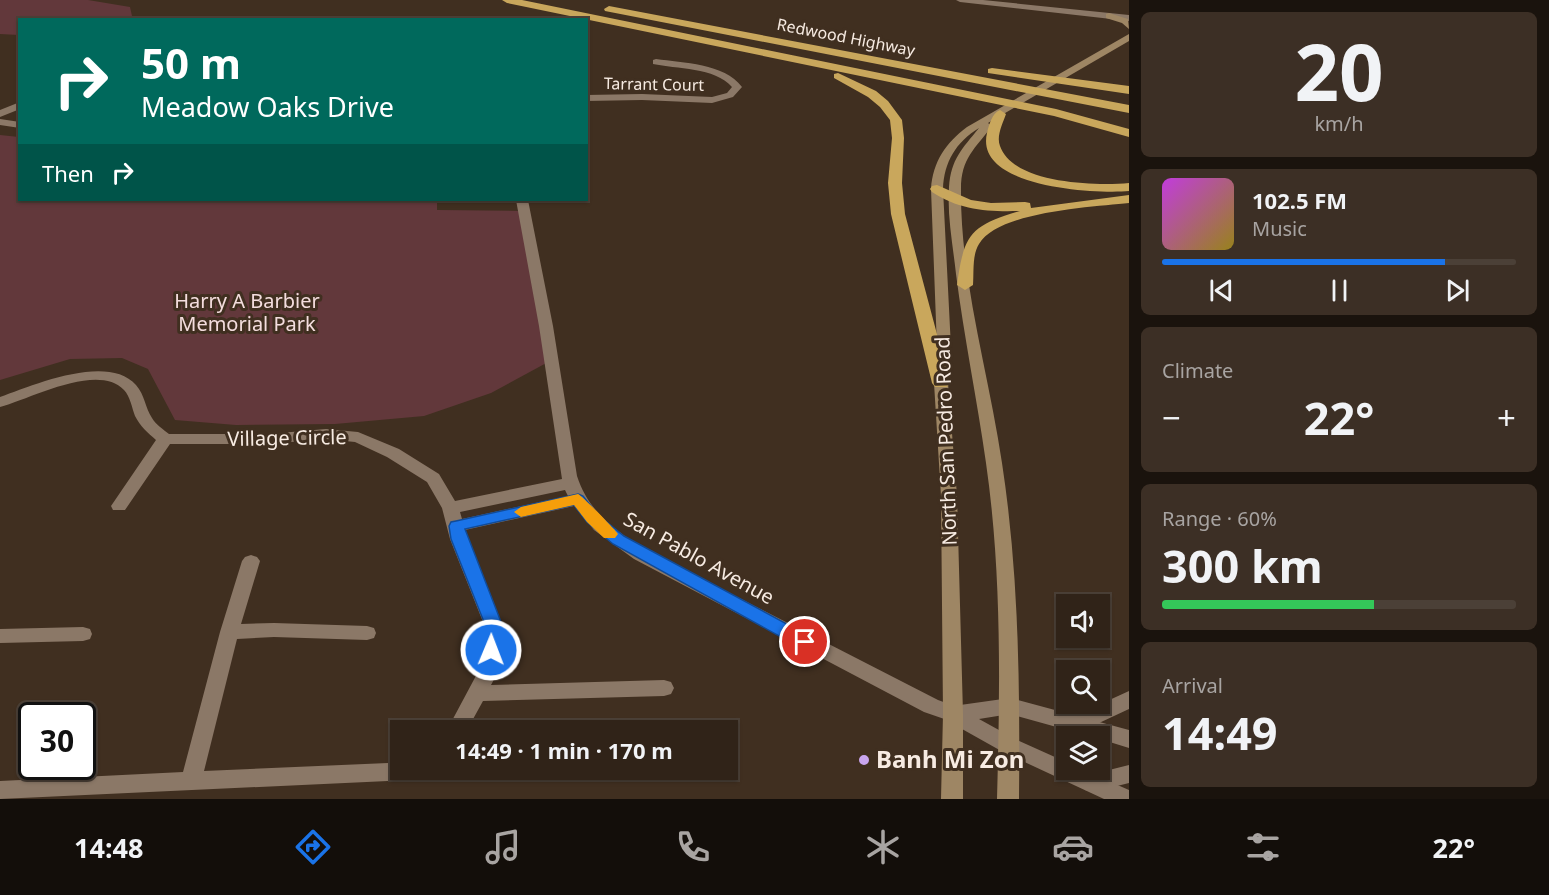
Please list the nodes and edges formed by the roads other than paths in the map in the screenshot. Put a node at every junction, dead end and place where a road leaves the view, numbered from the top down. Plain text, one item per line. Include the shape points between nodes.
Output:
1 (507, 0) edge
2 (556, 0) edge
3 (611, 0) edge
4 (960, 0) edge
5 (1109, 16) junction
6 (1129, 18) edge
7 (1129, 26) edge
8 (1129, 37) edge
9 (697, 39) junction
10 (656, 62) dead end
11 (1096, 88) junction
12 (1129, 90) edge
13 (1129, 97) edge
14 (588, 98) edge
15 (18, 106) edge
16 (1129, 109) edge
17 (0, 114) edge
18 (1000, 114) junction
19 (0, 122) edge
20 (18, 125) edge
21 (1129, 133) edge
22 (1129, 187) edge
23 (937, 189) junction
24 (1129, 199) edge
25 (522, 201) edge
26 (956, 201) junction
27 (965, 285) junction
28 (941, 383) junction
29 (0, 402) edge
30 (165, 439) junction
31 (574, 491) junction
32 (119, 506) dead end
33 (450, 508) junction
34 (456, 526) junction
35 (251, 561) dead end
36 (229, 632) junction
37 (367, 633) dead end
38 (83, 634) dead end
39 (0, 636) edge
40 (664, 688) dead end
41 (477, 693) junction
42 (1129, 699) edge
43 (1010, 706) junction
44 (953, 714) junction
45 (463, 720) edge
46 (1077, 724) junction
47 (1129, 739) edge
48 (1010, 746) junction
49 (390, 771) edge
50 (1129, 774) edge
51 (191, 781) junction
52 (1093, 783) junction
53 (0, 790) edge
54 (952, 799) edge
55 (1008, 799) edge
56 (1126, 799) edge

1 - 9 highway
2 - 16 highway, Redwood Highway
3 - 11 highway, Redwood Highway
4 - 5 street
5 - 6 street
5 - 7 main road
8 - 18 main road, North San Pedro Road
9 - 21 highway via 1056,113
9 - 28 highway via 841,77 872,94 893,115 898,138 898,214
10 - 14 street, Tarrant Court via 722,75 737,87 730,95 712,100
11 - 12 highway
11 - 13 highway, Redwood Highway
15 - 17 street
18 - 22 highway via 993,146 1011,166 1067,185
18 - 23 main road, North San Pedro Road via 971,129 950,147 939,168
18 - 26 main road, North San Pedro Road via 961,157 955,178
19 - 20 street
23 - 26 highway
23 - 28 main road, North San Pedro Road via 944,348
24 - 26 highway via 996,208
24 - 27 highway via 1038,211 994,225 972,243
25 - 31 street
26 - 27 main road, North San Pedro Road
27 - 43 main road, North San Pedro Road via 997,481
28 - 44 main road, North San Pedro Road via 949,496
29 - 30 street via 78,377 107,378 129,386 145,419
30 - 32 street
30 - 33 street, Village Circle via 268,439 326,434 358,437 433,478
31 - 33 street
31 - 34 street
31 - 44 street, San Pablo Avenue via 600,526 641,554 798,639
33 - 34 street, Village Circle
34 - 41 street, Village Circle via 495,627 488,672
35 - 36 street
36 - 37 street
36 - 51 street
38 - 39 street
40 - 41 street
41 - 45 street, Village Circle
42 - 46 street
43 - 44 street
43 - 46 street
43 - 48 main road, North San Pedro Road
44 - 48 street, San Pablo Avenue
44 - 54 main road, North San Pedro Road
46 - 47 street
48 - 52 street, San Pablo Avenue
48 - 55 main road, North San Pedro Road
49 - 51 street
50 - 52 street
51 - 53 street
52 - 56 street, San Pablo Avenue

